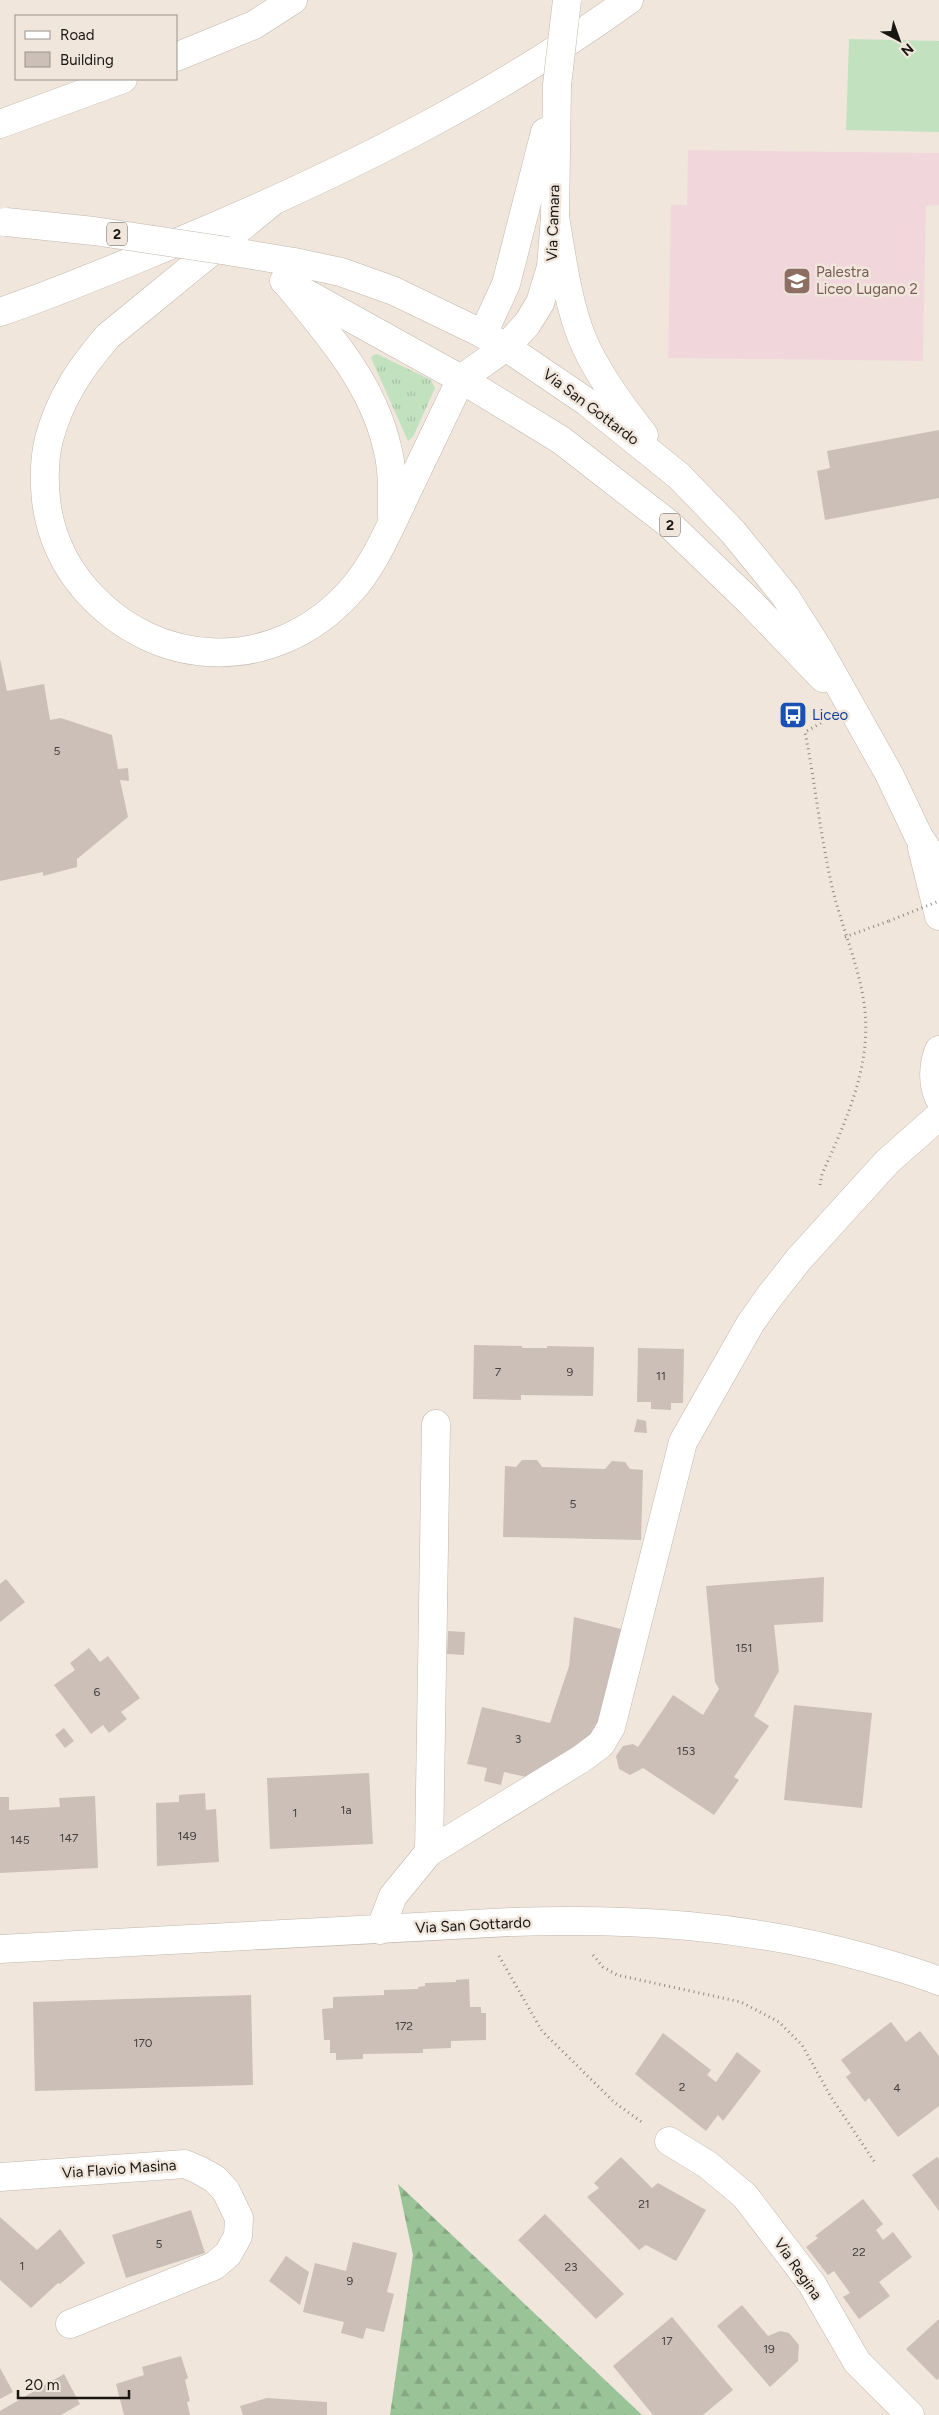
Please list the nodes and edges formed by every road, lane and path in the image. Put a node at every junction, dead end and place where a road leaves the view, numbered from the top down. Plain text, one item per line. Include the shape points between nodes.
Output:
1 (293, 0) edge
2 (567, 0) edge
3 (628, 0) edge
4 (178, 56) edge
5 (120, 80) edge
6 (557, 85) junction
7 (0, 124) edge
8 (272, 202) junction
9 (555, 217) junction
10 (3, 222) edge
11 (228, 251) junction
12 (285, 281) junction
13 (0, 312) edge
14 (483, 334) junction
15 (506, 347) junction
16 (461, 379) junction
17 (679, 476) junction
18 (392, 522) junction
19 (850, 707) junction
20 (919, 837) junction
21 (939, 867) edge
22 (939, 901) edge
23 (939, 916) edge
24 (845, 937) junction
25 (939, 1050) edge
26 (939, 1098) edge
27 (939, 1116) edge
28 (839, 1214) junction
29 (436, 1424) dead end
30 (429, 1852) junction
31 (584, 1920) junction
32 (479, 1924) junction
33 (380, 1930) junction
34 (0, 1949) edge
35 (939, 1981) edge
36 (669, 2141) joint
37 (876, 2164) dead end
38 (0, 2177) edge
39 (70, 2324) dead end
40 (910, 2415) edge

1 - 4 main road via 254,25
2 - 6 main road, Via Camara, bridge
3 - 8 main road via 582,34 467,102
5 - 7 main road
6 - 9 main road, Via Camara
6 - 14 main road, Via Camara via 506,284
8 - 13 main road via 54,294
8 - 18 main road, Via Camara via 108,336 69,387 49,440 45,462 48,514 54,538 81,584 119,622 162,644 211,652 234,652 284,640 308,628 330,611 364,572
9 - 15 main road, Via Camara via 551,267 540,303 527,324
9 - 17 main road via 570,299 582,337 629,417
10 - 11 main road, Via San Gottardo / 2, bridge via 94,231
11 - 12 main road, Via San Gottardo / 2
11 - 14 main road, Via San Gottardo / 2 via 341,272 394,291
12 - 16 main road, Via San Gottardo / 2
12 - 18 main road via 356,372 378,416 388,448
14 - 15 main road, Via San Gottardo / 2
14 - 16 main road, Via Camara
15 - 16 main road, Via Camara
15 - 17 main road, Via San Gottardo / 2 via 587,402
16 - 18 main road, Via Camara
16 - 19 main road, Via San Gottardo / 2 via 561,440 669,524 750,602
17 - 19 main road, Via San Gottardo / 2 via 733,532 785,596
19 - 20 main road, Via San Gottardo / 2 via 889,774
19 - 24 path via 805,732 831,881
20 - 21 main road, Via San Gottardo / 2
20 - 23 main road, Via San Gottardo / 2
22 - 24 path, bridge
24 - 28 path via 860,983 866,1027 855,1096 820,1184 821,1191
25 - 26 main road via 934,1078
27 - 28 main road via 887,1162
28 - 30 main road via 799,1259 750,1324 683,1442 611,1727 602,1744
29 - 30 main road
30 - 33 main road via 393,1896
31 - 32 main road, Via San Gottardo
31 - 35 main road, Via San Gottardo via 682,1924 766,1934 821,1946
31 - 37 path via 594,1958 617,1975 741,2002 779,2022 802,2046 831,2097
32 - 33 main road, Via San Gottardo
32 - 36 path via 542,2031 614,2102
33 - 34 main road, Via San Gottardo
36 - 40 main road, Via Regina via 708,2165 745,2196 812,2284 857,2362
38 - 39 main road, Via Flavio Masina via 185,2164 215,2179 234,2206 239,2218 238,2236 228,2254 214,2266

